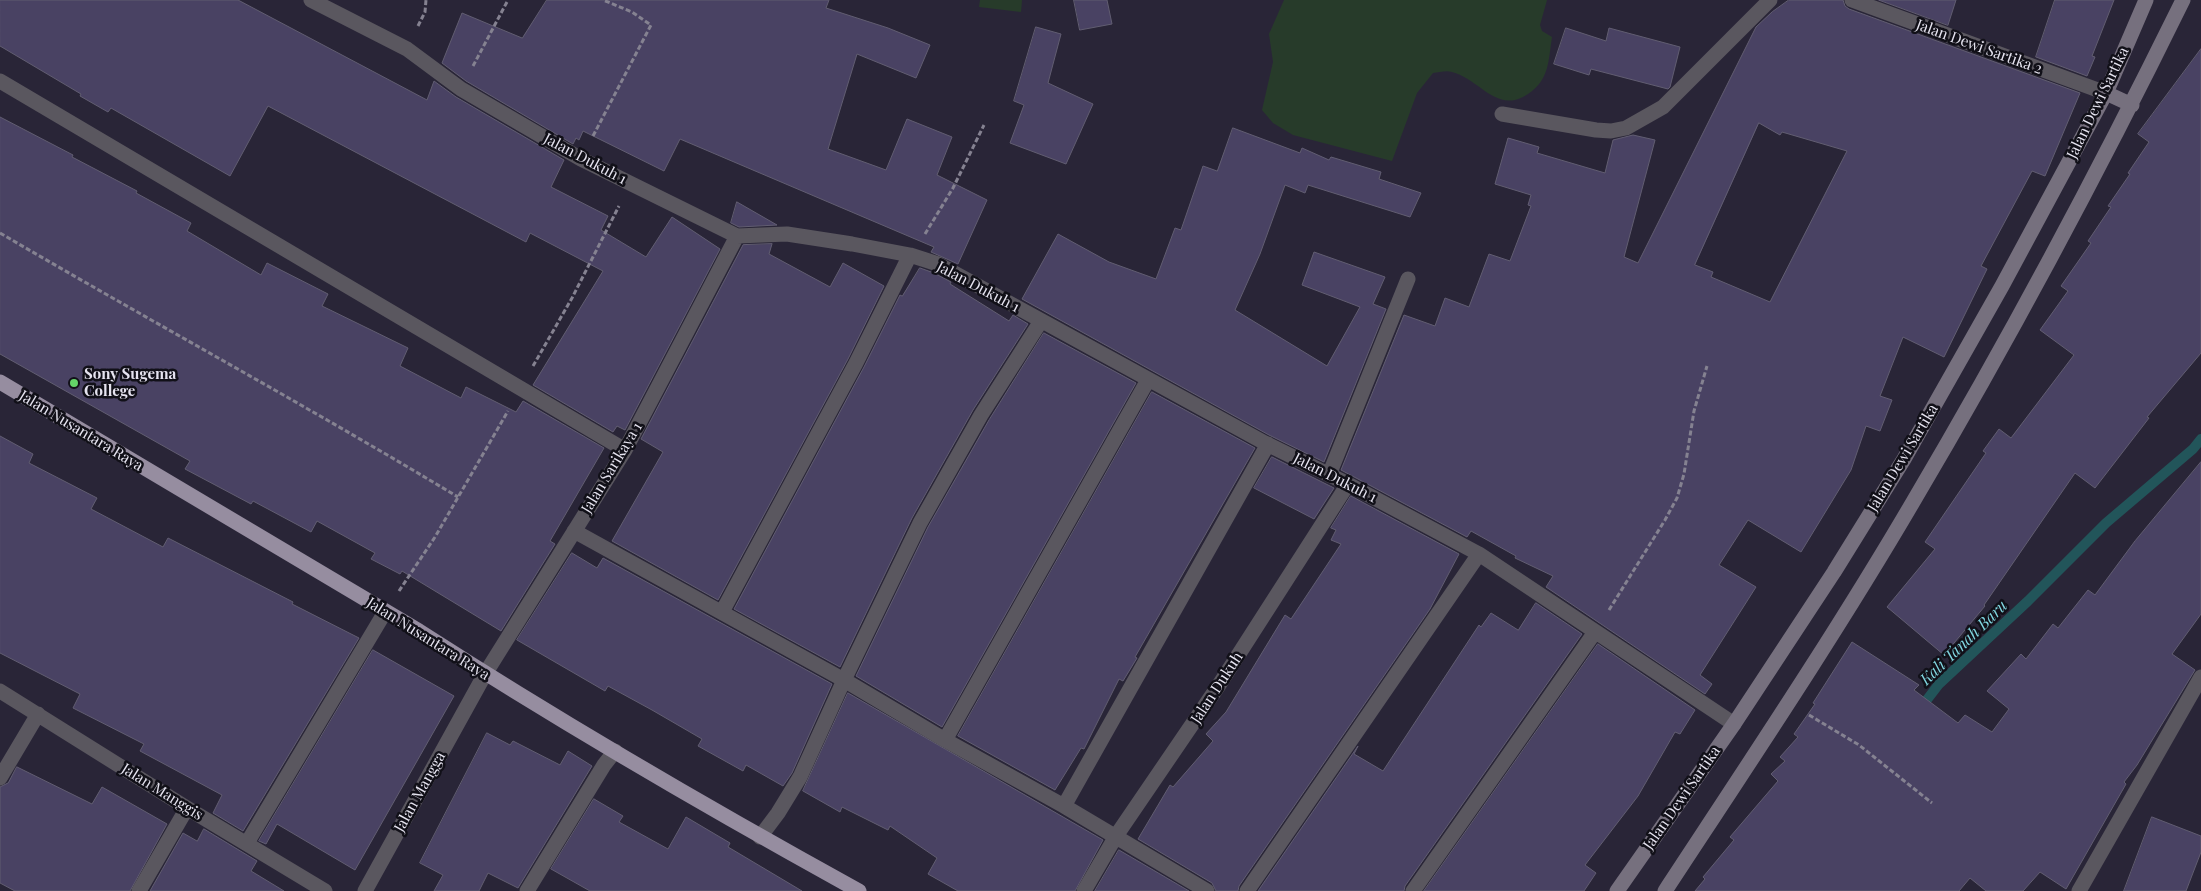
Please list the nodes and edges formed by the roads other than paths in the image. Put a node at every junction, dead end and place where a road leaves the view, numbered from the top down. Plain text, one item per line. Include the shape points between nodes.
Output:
1 (311, 0) edge
2 (1770, 0) edge
3 (1852, 0) edge
4 (2146, 0) edge
5 (2183, 0) edge
6 (0, 81) edge
7 (2106, 93) junction
8 (2132, 105) junction
9 (1502, 114) dead end
10 (737, 236) junction
11 (910, 255) junction
12 (1408, 279) dead end
13 (1041, 321) junction
14 (1148, 380) junction
15 (0, 382) edge
16 (1268, 444) junction
17 (625, 450) junction
18 (1329, 474) junction
19 (1348, 484) junction
20 (574, 531) junction
21 (1479, 554) junction
22 (385, 612) junction
23 (722, 612) junction
24 (1595, 632) junction
25 (485, 674) junction
26 (2201, 677) edge
27 (844, 680) junction
28 (0, 691) edge
29 (474, 692) joint
30 (38, 714) junction
31 (1734, 724) junction
32 (946, 740) junction
33 (615, 751) junction
34 (0, 778) edge
35 (1064, 806) junction
36 (187, 808) junction
37 (1116, 836) junction
38 (760, 837) junction
39 (247, 843) junction
40 (139, 891) edge
41 (326, 891) edge
42 (365, 891) edge
43 (527, 891) edge
44 (859, 891) edge
45 (1084, 891) edge
46 (1207, 891) edge
47 (1246, 891) edge
48 (1413, 891) edge
49 (1617, 891) edge
50 (1665, 891) edge
51 (2079, 891) edge

1 - 10 street, Jalan Dukuh 1 via 407,49 461,89 581,159
2 - 9 street via 1663,107 1626,128 1596,130
3 - 7 street, Jalan Dewi Sartika 2
4 - 7 main road, Jalan Dewi Sartika
5 - 8 main road, Jalan Dewi Sartika
6 - 17 street
7 - 8 main road
7 - 31 main road, Jalan Dewi Sartika via 1904,459
8 - 50 main road, Jalan Dewi Sartika via 2028,303 1912,504 1789,702
10 - 11 street, Jalan Dukuh 1 via 788,234
10 - 17 street, Jalan Sarikaya 1
11 - 13 street, Jalan Dukuh 1 via 938,264
11 - 23 street via 856,363
12 - 18 street
13 - 14 street, Jalan Dukuh 1
13 - 27 street via 981,415 920,522
14 - 16 street, Jalan Dukuh 1
14 - 32 street
15 - 22 highway, Jalan Nusantara Raya
16 - 18 street, Jalan Dukuh 1
16 - 35 street
17 - 20 street, Jalan Sarikaya 1
18 - 19 street, Jalan Dukuh 1
19 - 21 street, Jalan Dukuh 1
19 - 37 street, Jalan Dukuh via 1219,685
20 - 23 street
20 - 25 street, Jalan Sarikaya 1
21 - 24 street, Jalan Dukuh 1
21 - 47 street
22 - 25 highway, Jalan Nusantara Raya
22 - 39 street
23 - 27 street
24 - 31 street, Jalan Dukuh 1
24 - 48 street
25 - 29 street, Jalan Sarikaya 1
25 - 33 highway, Jalan Nusantara Raya
26 - 51 street
27 - 32 street
27 - 38 street via 800,777
28 - 30 street, Jalan Manggis
29 - 42 street, Jalan Mangga
30 - 34 street
30 - 36 street, Jalan Manggis
31 - 49 main road, Jalan Dewi Sartika
32 - 35 street
33 - 38 highway, Jalan Nusantara Raya
33 - 43 street
35 - 37 street
36 - 39 street, Jalan Manggis
36 - 40 street
37 - 45 street, Jalan Dukuh
37 - 46 street
38 - 44 highway, Jalan Nusantara Raya
39 - 41 street, Jalan Manggis

